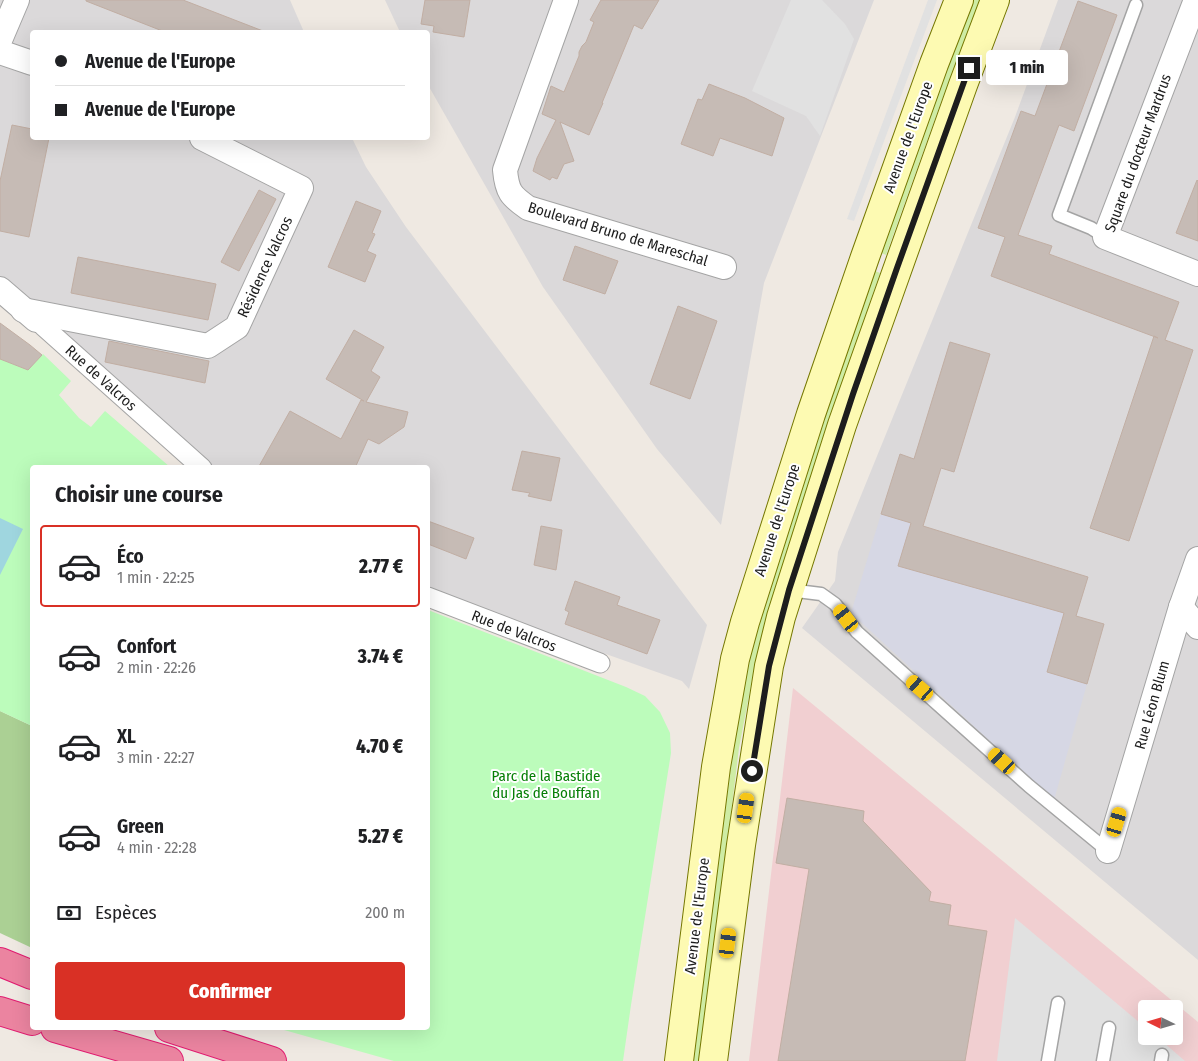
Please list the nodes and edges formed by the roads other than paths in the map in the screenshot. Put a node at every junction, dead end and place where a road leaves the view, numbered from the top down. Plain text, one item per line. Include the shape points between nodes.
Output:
1 (17, 0) edge
2 (566, 0) edge
3 (959, 0) edge
4 (995, 0) edge
5 (1136, 5) dead end
6 (1194, 5) dead end
7 (0, 40) edge
8 (0, 52) edge
9 (30, 62) edge
10 (206, 140) edge
11 (1105, 237) junction
12 (724, 267) dead end
13 (1198, 274) edge
14 (0, 289) edge
15 (23, 310) junction
16 (42, 326) joint
17 (199, 465) edge
18 (1198, 559) edge
19 (789, 590) junction
20 (430, 599) edge
21 (1181, 606) junction
22 (1198, 627) edge
23 (600, 663) dead end
24 (1108, 851) joint
25 (0, 962) edge
26 (30, 974) edge
27 (1058, 1003) dead end
28 (0, 1011) edge
29 (30, 1020) edge
30 (1109, 1028) dead end
31 (62, 1030) edge
32 (175, 1030) edge
33 (169, 1061) edge
34 (272, 1061) edge
35 (679, 1061) edge
36 (714, 1061) edge
37 (1048, 1061) edge
38 (1104, 1061) edge

1 - 7 street
2 - 12 street, Boulevard Bruno de Mareschal via 505,170 506,186 528,208
3 - 35 main road, Avenue de l'Europe via 811,414 735,659 716,767
4 - 19 main road via 842,425
5 - 11 lane via 1059,215
6 - 11 street, Square du docteur Mardrus
8 - 9 street
10 - 15 street, Résidence Valcros via 302,188 236,328 208,346
11 - 13 street, Square du docteur Mardrus
14 - 15 street, Rue de Valcros
15 - 16 street, Rue de Valcros
16 - 17 street, Rue de Valcros
18 - 21 street, Rue Léon Blum
19 - 24 lane via 821,594 836,604 856,632 1029,786
19 - 36 main road via 769,666 759,724
20 - 23 street, Rue de Valcros
21 - 22 street
21 - 24 street, Rue Léon Blum
25 - 26 highway
27 - 37 lane
28 - 29 highway
30 - 38 lane
31 - 33 highway
32 - 34 highway

